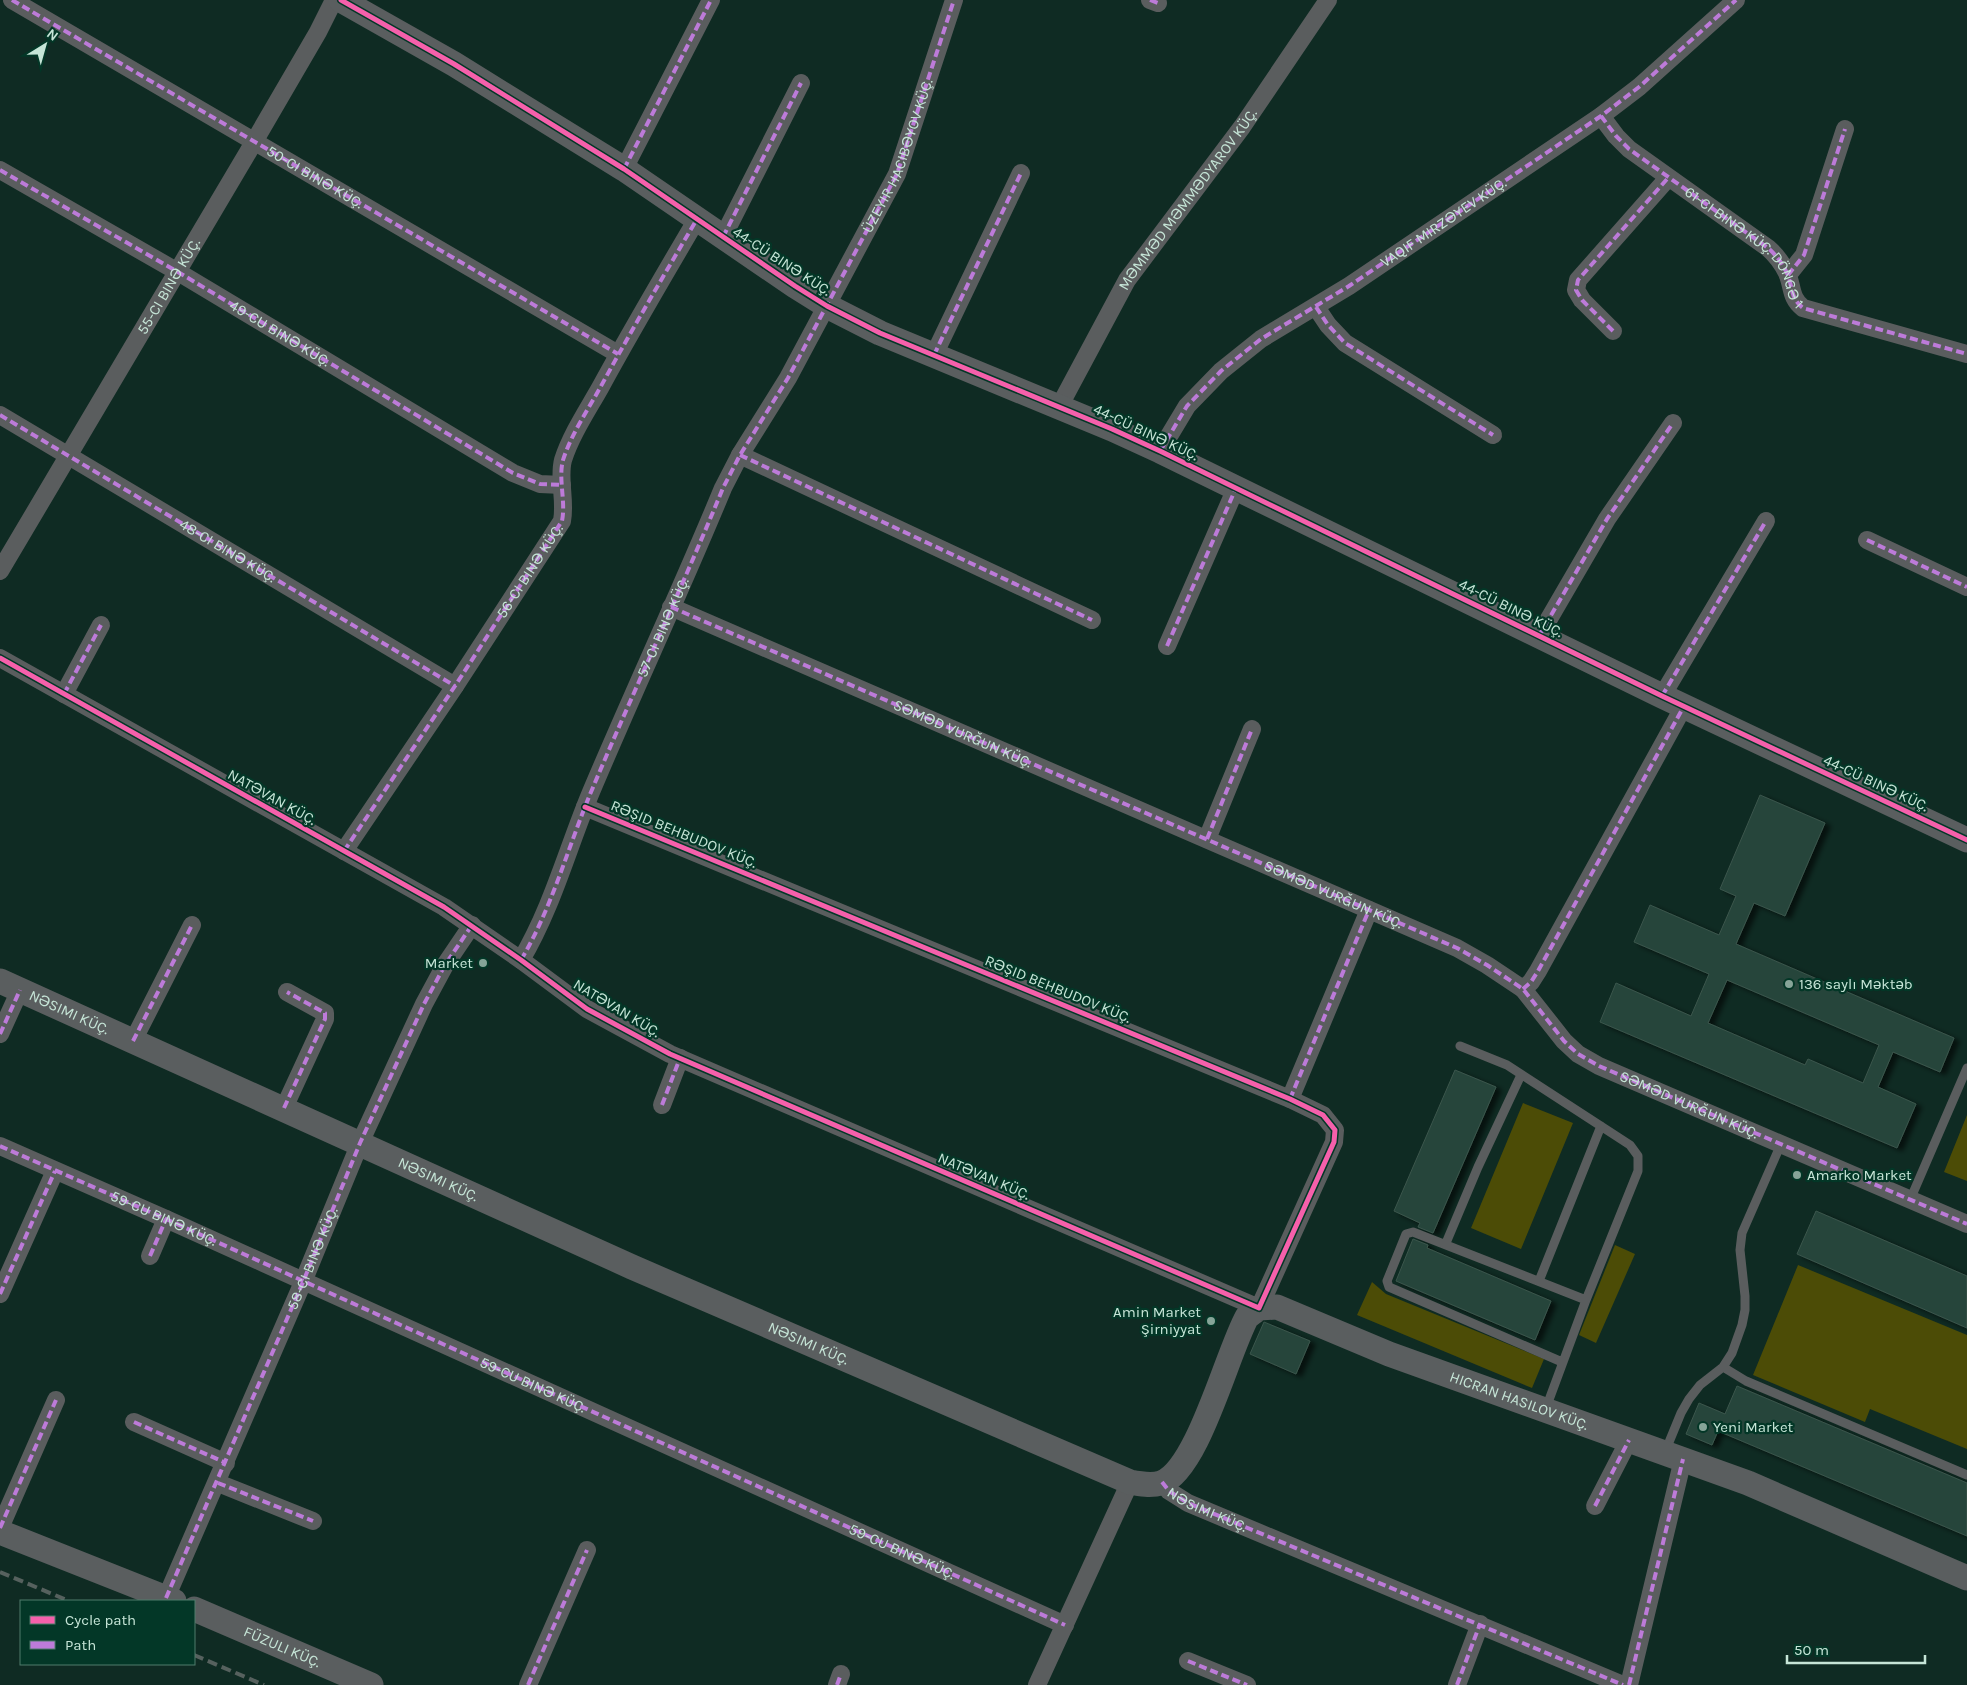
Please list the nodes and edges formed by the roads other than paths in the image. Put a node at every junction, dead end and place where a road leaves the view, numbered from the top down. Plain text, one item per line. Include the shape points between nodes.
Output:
1 (12, 0) edge
2 (334, 0) edge
3 (341, 0) edge
4 (711, 0) edge
5 (954, 0) edge
6 (1328, 0) edge
7 (1736, 0) edge
8 (801, 83) dead end
9 (1601, 116) junction
10 (1845, 129) dead end
11 (254, 142) junction
12 (624, 169) junction
13 (0, 170) edge
14 (1021, 174) dead end
15 (1668, 178) junction
16 (697, 219) junction
17 (723, 237) junction
18 (178, 272) junction
19 (1788, 275) junction
20 (827, 306) junction
21 (1316, 307) junction
22 (1613, 331) dead end
23 (618, 354) junction
24 (1967, 354) edge
25 (934, 355) junction
26 (1059, 407) junction
27 (0, 415) edge
28 (1673, 423) dead end
29 (1493, 436) dead end
30 (1160, 451) junction
31 (68, 455) junction
32 (740, 455) junction
33 (562, 485) junction
34 (1236, 488) junction
35 (1766, 521) dead end
36 (1867, 540) dead end
37 (0, 571) edge
38 (1967, 587) edge
39 (671, 607) junction
40 (1092, 620) dead end
41 (101, 625) dead end
42 (1539, 636) junction
43 (1167, 646) dead end
44 (0, 658) edge
45 (455, 686) junction
46 (64, 694) junction
47 (1673, 701) junction
48 (1252, 730) dead end
49 (585, 807) junction
50 (1207, 839) junction
51 (1967, 840) edge
52 (344, 851) junction
53 (1369, 910) junction
54 (192, 925) dead end
55 (472, 925) junction
56 (521, 960) junction
57 (10, 986) edge
58 (1523, 989) junction
59 (287, 992) dead end
60 (0, 1034) edge
61 (133, 1041) junction
62 (1460, 1046) dead end
63 (680, 1058) junction
64 (1967, 1068) edge
65 (1521, 1075) junction
66 (1290, 1099) junction
67 (662, 1105) dead end
68 (284, 1108) junction
69 (1601, 1126) junction
70 (360, 1143) junction
71 (1781, 1144) junction
72 (0, 1146) edge
73 (55, 1171) junction
74 (1910, 1200) junction
75 (166, 1219) junction
76 (1967, 1224) edge
77 (1446, 1243) junction
78 (150, 1256) dead end
79 (1539, 1281) junction
80 (303, 1282) junction
81 (0, 1294) edge
82 (1586, 1300) junction
83 (1259, 1308) junction
84 (1562, 1362) junction
85 (1723, 1367) junction
86 (56, 1400) dead end
87 (1545, 1410) junction
88 (134, 1422) dead end
89 (1629, 1440) junction
90 (1674, 1456) junction
91 (226, 1463) junction
92 (1967, 1475) edge
93 (218, 1482) junction
94 (1130, 1482) junction
95 (1162, 1482) junction
96 (1595, 1506) dead end
97 (313, 1521) dead end
98 (0, 1530) edge
99 (588, 1550) dead end
100 (1967, 1578) edge
101 (170, 1600) edge
102 (195, 1610) edge
103 (1480, 1624) junction
104 (1065, 1625) junction
105 (1188, 1661) dead end
106 (371, 1685) edge
107 (528, 1685) edge
108 (1037, 1685) edge
109 (1247, 1685) edge
110 (1457, 1685) edge
111 (1623, 1685) edge
112 (1629, 1685) edge

1 - 11 street, 50-CI BINƏ KÜÇ.
2 - 11 street, 55-CI BINƏ KÜÇ.
3 - 12 street, 44-CÜ BINƏ KÜÇ. via 454,64
4 - 12 street
5 - 20 street, 57-CI BINƏ KÜÇ. via 897,174
6 - 26 street, MƏMMƏD MƏMMƏDYAROV KÜÇ. via 1242,127 1127,280
7 - 9 street, VAQIF MIRZƏYEV KÜÇ. via 1639,87
8 - 17 street
9 - 15 street, 61-CI BINƏ KÜÇ. DÖNGƏ 1 via 1629,149
9 - 21 street, VAQIF MIRZƏYEV KÜÇ.
10 - 19 street via 1804,254
11 - 18 street, 55-CI BINƏ KÜÇ.
11 - 23 street, 50-CI BINƏ KÜÇ.
12 - 16 street, 44-CÜ BINƏ KÜÇ.
13 - 18 street, 49-CU BINƏ KÜÇ.
14 - 25 street
15 - 19 street, 61-CI BINƏ KÜÇ. DÖNGƏ 1 via 1768,248 1779,258
15 - 22 street via 1578,280 1576,290 1582,300
16 - 17 street, 44-CÜ BINƏ KÜÇ.
16 - 23 street
17 - 20 street, 44-CÜ BINƏ KÜÇ.
18 - 31 street, 55-CI BINƏ KÜÇ.
18 - 33 street, 49-CU BINƏ KÜÇ. via 513,473 540,484
19 - 24 street, 61-CI BINƏ KÜÇ. DÖNGƏ 1 via 1792,295 1803,308
20 - 25 street, 44-CÜ BINƏ KÜÇ.
20 - 32 street, 57-CI BINƏ KÜÇ. via 788,378
21 - 29 street via 1346,343
21 - 30 street, VAQIF MIRZƏYEV KÜÇ. via 1261,339 1221,371 1187,406
23 - 33 street via 570,443 563,462
25 - 26 street, 44-CÜ BINƏ KÜÇ.
26 - 30 street, 44-CÜ BINƏ KÜÇ.
27 - 31 street, 48-CI BINƏ KÜÇ.
28 - 42 street via 1607,519
30 - 34 street, 44-CÜ BINƏ KÜÇ.
31 - 37 street, 55-CI BINƏ KÜÇ.
31 - 45 street, 48-CI BINƏ KÜÇ.
32 - 39 street, 57-CI BINƏ KÜÇ.
32 - 40 street
33 - 45 street via 565,508 562,521
34 - 42 street, 44-CÜ BINƏ KÜÇ.
34 - 43 street
35 - 47 street
36 - 38 street
39 - 49 street, 57-CI BINƏ KÜÇ.
39 - 50 street, SƏMƏD VURĞUN KÜÇ.
41 - 46 street
42 - 47 street, 44-CÜ BINƏ KÜÇ.
44 - 46 street, NATƏVAN KÜÇ.
45 - 52 street
46 - 52 street, NATƏVAN KÜÇ.
47 - 51 street, 44-CÜ BINƏ KÜÇ.
47 - 58 street via 1538,971
48 - 50 street
49 - 56 street, 57-CI BINƏ KÜÇ. via 543,918
49 - 66 street, RƏŞID BEHBUDOV KÜÇ.
50 - 53 street, SƏMƏD VURĞUN KÜÇ.
52 - 55 street, NATƏVAN KÜÇ.
53 - 58 street, SƏMƏD VURĞUN KÜÇ. via 1457,948
53 - 66 street
54 - 61 street
55 - 56 street, NATƏVAN KÜÇ.
55 - 70 street, 58-CI BINƏ KÜÇ. via 424,1004
56 - 63 street, NATƏVAN KÜÇ. via 587,1008
57 - 60 street
57 - 61 street, NƏSIMI KÜÇ.
58 - 71 street, SƏMƏD VURĞUN KÜÇ. via 1578,1054
59 - 68 street via 324,1013 325,1019
61 - 68 street, NƏSIMI KÜÇ.
62 - 65 lane via 1506,1065
63 - 67 street
63 - 83 street, NATƏVAN KÜÇ.
64 - 74 lane
65 - 69 lane
65 - 77 lane
66 - 83 street, RƏŞID BEHBUDOV KÜÇ. via 1323,1115 1335,1130 1334,1142
68 - 70 street, NƏSIMI KÜÇ.
69 - 79 lane
69 - 82 lane via 1630,1145 1638,1156 1638,1171
70 - 80 street, 58-CI BINƏ KÜÇ.
70 - 94 street, NƏSIMI KÜÇ. via 632,1267
71 - 74 street, SƏMƏD VURĞUN KÜÇ.
71 - 85 lane via 1742,1234 1740,1250 1745,1310 1732,1353
72 - 73 street, 59-CU BINƏ KÜÇ.
73 - 75 street, 59-CU BINƏ KÜÇ.
73 - 81 street
74 - 76 street, SƏMƏD VURĞUN KÜÇ.
75 - 78 street
75 - 80 street, 59-CU BINƏ KÜÇ.
77 - 79 lane
77 - 84 lane via 1413,1232 1406,1234 1387,1281 1389,1287
79 - 82 lane
80 - 91 street, 58-CI BINƏ KÜÇ.
80 - 104 street, 59-CU BINƏ KÜÇ.
82 - 84 lane
83 - 87 street, HICRAN HASILOV KÜÇ. via 1286,1310 1389,1354
83 - 95 street via 1242,1324 1192,1449 1177,1470
84 - 87 lane
85 - 90 lane via 1700,1385 1681,1413
85 - 92 lane via 1746,1381
86 - 98 street
87 - 89 street, HICRAN HASILOV KÜÇ.
88 - 91 street
89 - 90 street, HICRAN HASILOV KÜÇ.
89 - 96 street
90 - 100 street, HICRAN HASILOV KÜÇ. via 1748,1483
90 - 112 street
91 - 93 street, 58-CI BINƏ KÜÇ.
93 - 97 street
93 - 101 street, 58-CI BINƏ KÜÇ.
94 - 95 street, NƏSIMI KÜÇ.
94 - 104 street
95 - 103 street, NƏSIMI KÜÇ. via 1169,1491 1188,1503
98 - 101 street
99 - 107 street
102 - 106 street, FÜZULI KÜÇ.
103 - 110 street
103 - 111 street, NƏSIMI KÜÇ.
104 - 108 street
105 - 109 street

